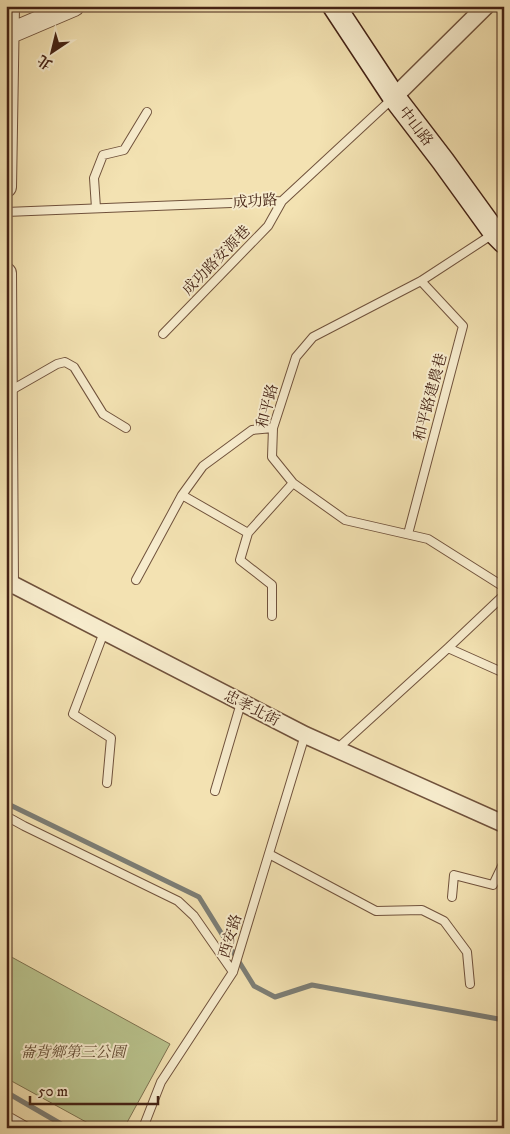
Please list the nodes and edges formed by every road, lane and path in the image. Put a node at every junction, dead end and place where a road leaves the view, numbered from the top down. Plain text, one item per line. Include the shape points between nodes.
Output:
1 (9, 6) edge
2 (74, 6) edge
3 (334, 6) edge
4 (486, 6) edge
5 (8, 35) edge
6 (394, 98) junction
7 (147, 112) dead end
8 (6, 187) edge
9 (282, 201) junction
10 (96, 208) junction
11 (6, 212) edge
12 (499, 237) edge
13 (6, 273) edge
14 (421, 281) junction
15 (6, 329) edge
16 (163, 334) dead end
17 (7, 393) edge
18 (126, 428) dead end
19 (273, 428) junction
20 (293, 482) junction
21 (182, 495) junction
22 (248, 533) junction
23 (408, 534) junction
24 (136, 580) dead end
25 (7, 583) edge
26 (504, 587) edge
27 (504, 595) edge
28 (272, 616) dead end
29 (104, 632) junction
30 (448, 648) junction
31 (504, 673) edge
32 (241, 703) junction
33 (305, 735) junction
34 (337, 749) junction
35 (107, 783) dead end
36 (215, 791) dead end
37 (6, 816) edge
38 (504, 824) edge
39 (269, 854) junction
40 (504, 862) edge
41 (452, 897) dead end
42 (234, 970) junction
43 (470, 984) dead end
44 (6, 1115) edge
45 (29, 1128) edge
46 (143, 1128) edge

1 - 5 street
2 - 5 street
3 - 6 main road, 中山路
4 - 6 street, 成功路
5 - 8 street
6 - 9 lane, 成功路
6 - 12 main road, 中山路
7 - 10 lane via 124,150 103,155 94,178
9 - 10 lane, 成功路
9 - 16 lane, 成功路安源巷 via 268,226
10 - 11 lane, 成功路
12 - 14 lane, 和平路
13 - 15 street
14 - 19 lane, 和平路 via 313,337 296,357
14 - 23 lane, 和平路建農巷 via 463,326
15 - 17 street
17 - 18 lane via 65,362 74,367 103,414
17 - 25 street
19 - 20 lane, 和平路 via 272,457
19 - 21 lane via 252,430 203,466
20 - 22 lane
20 - 23 lane, 和平路 via 345,520
21 - 22 lane
21 - 24 lane
22 - 28 lane via 240,560 272,585
23 - 26 lane, 和平路 via 428,539
25 - 29 street, 忠孝北街
27 - 30 lane
29 - 32 street, 忠孝北街
29 - 35 lane via 72,714 111,738
30 - 31 lane
30 - 34 lane
32 - 33 street, 忠孝北街
32 - 36 lane
33 - 34 street, 忠孝北街
33 - 39 lane, 西安路
34 - 38 street, 忠孝北街
37 - 42 lane via 178,901 194,916
39 - 42 lane, 西安路
39 - 43 lane via 376,910 422,910 444,921 467,952
40 - 41 lane via 493,885 454,875
42 - 46 lane, 西安路 via 161,1082
44 - 45 lane

